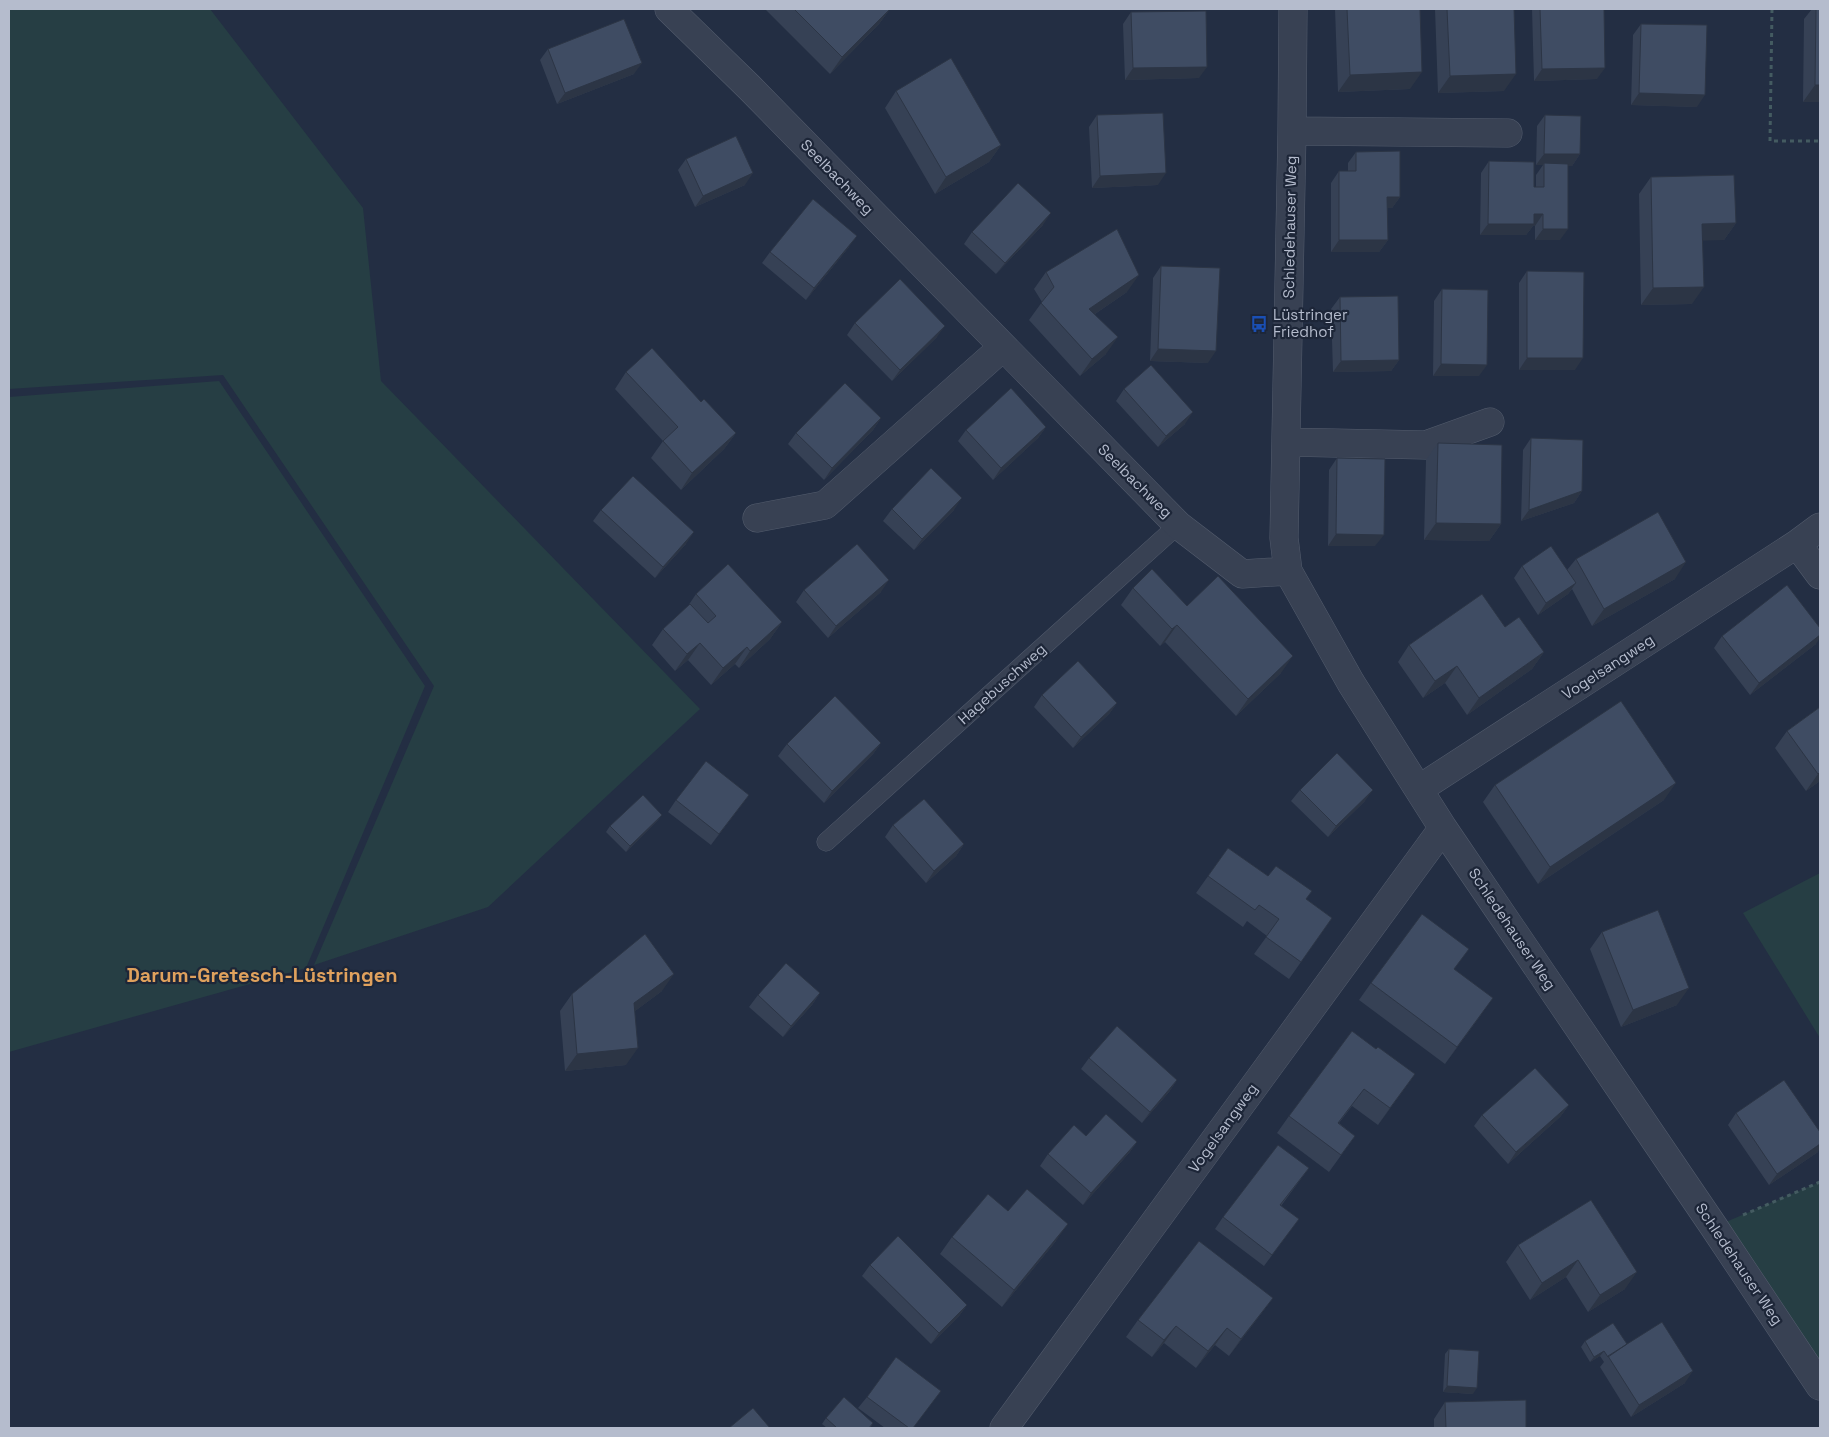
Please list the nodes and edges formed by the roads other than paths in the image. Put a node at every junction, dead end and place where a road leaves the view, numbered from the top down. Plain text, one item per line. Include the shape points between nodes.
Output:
1 (669, 9) edge
2 (1292, 9) edge
3 (1292, 131) junction
4 (1508, 133) dead end
5 (1003, 348) junction
6 (1490, 422) dead end
7 (1286, 442) junction
8 (758, 518) dead end
9 (1178, 525) junction
10 (1820, 527) edge
11 (1797, 544) junction
12 (1288, 571) junction
13 (1820, 575) edge
14 (1419, 789) junction
15 (1443, 828) junction
16 (826, 842) dead end
17 (1820, 1386) edge
18 (1004, 1428) edge

1 - 5 street, Seelbachweg
2 - 3 street, Schledehauser Weg
3 - 4 street
3 - 7 street, Schledehauser Weg
5 - 8 street via 826,505
5 - 9 street, Seelbachweg
6 - 7 street via 1426,445
7 - 12 street, Schledehauser Weg via 1284,538
9 - 12 street, Seelbachweg via 1242,574
9 - 16 lane, Hagebuschweg
10 - 11 street, Vogelsangweg
11 - 13 street
11 - 14 street, Vogelsangweg
12 - 14 street, Schledehauser Weg via 1351,683
14 - 15 street, Schledehauser Weg
15 - 17 street, Schledehauser Weg
15 - 18 street, Vogelsangweg

